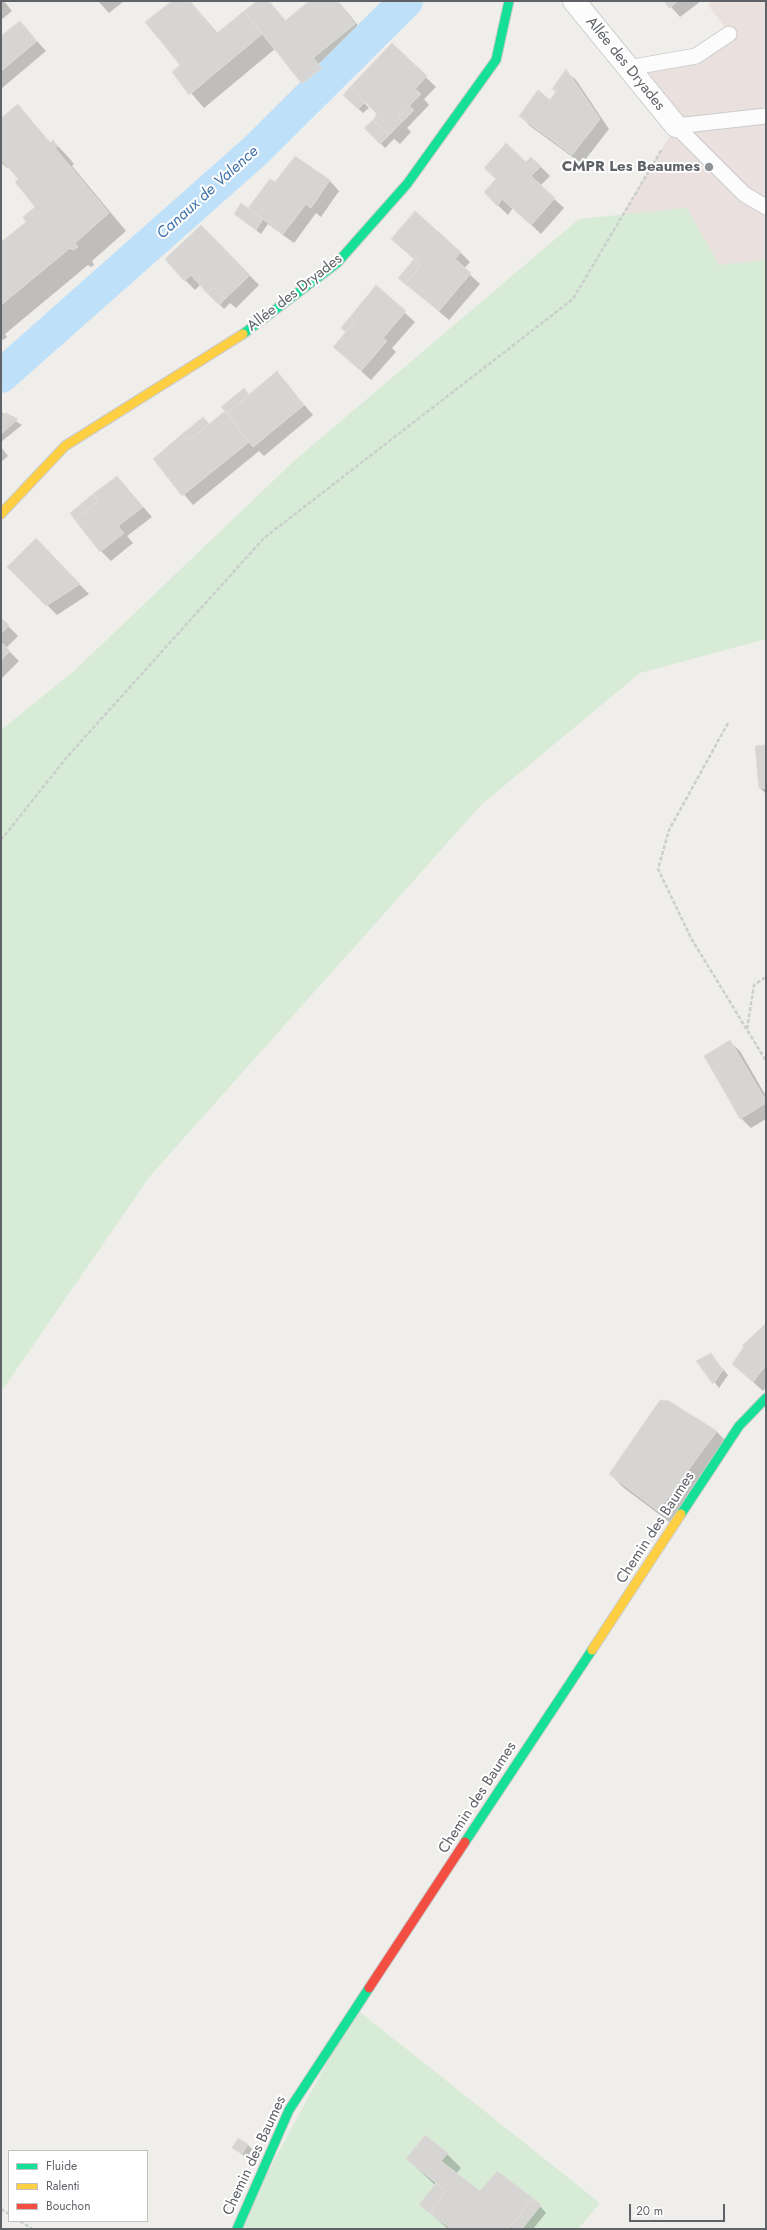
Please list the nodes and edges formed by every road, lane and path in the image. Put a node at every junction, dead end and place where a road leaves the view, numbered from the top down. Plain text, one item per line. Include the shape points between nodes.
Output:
1 (509, 1) edge
2 (574, 1) edge
3 (729, 34) dead end
4 (628, 68) junction
5 (766, 116) edge
6 (676, 126) junction
7 (766, 207) edge
8 (1, 514) edge
9 (728, 723) dead end
10 (1, 840) edge
11 (766, 977) edge
12 (747, 1029) junction
13 (766, 1061) edge
14 (766, 1398) edge
15 (22, 2222) edge
16 (32, 2229) edge
17 (237, 2229) edge

1 - 8 street, Allée des Dryades via 496,60 407,184 337,263 238,338 66,446
2 - 4 street, Allée des Dryades
3 - 4 lane via 696,56
4 - 6 street, Allée des Dryades
5 - 6 lane
6 - 7 lane via 744,194
6 - 10 path via 573,299 264,538 68,757
9 - 12 path via 669,830 658,870 691,938
11 - 12 path via 754,985
12 - 13 path
14 - 17 street, Chemin des Baumes via 739,1426 289,2110
15 - 16 path

